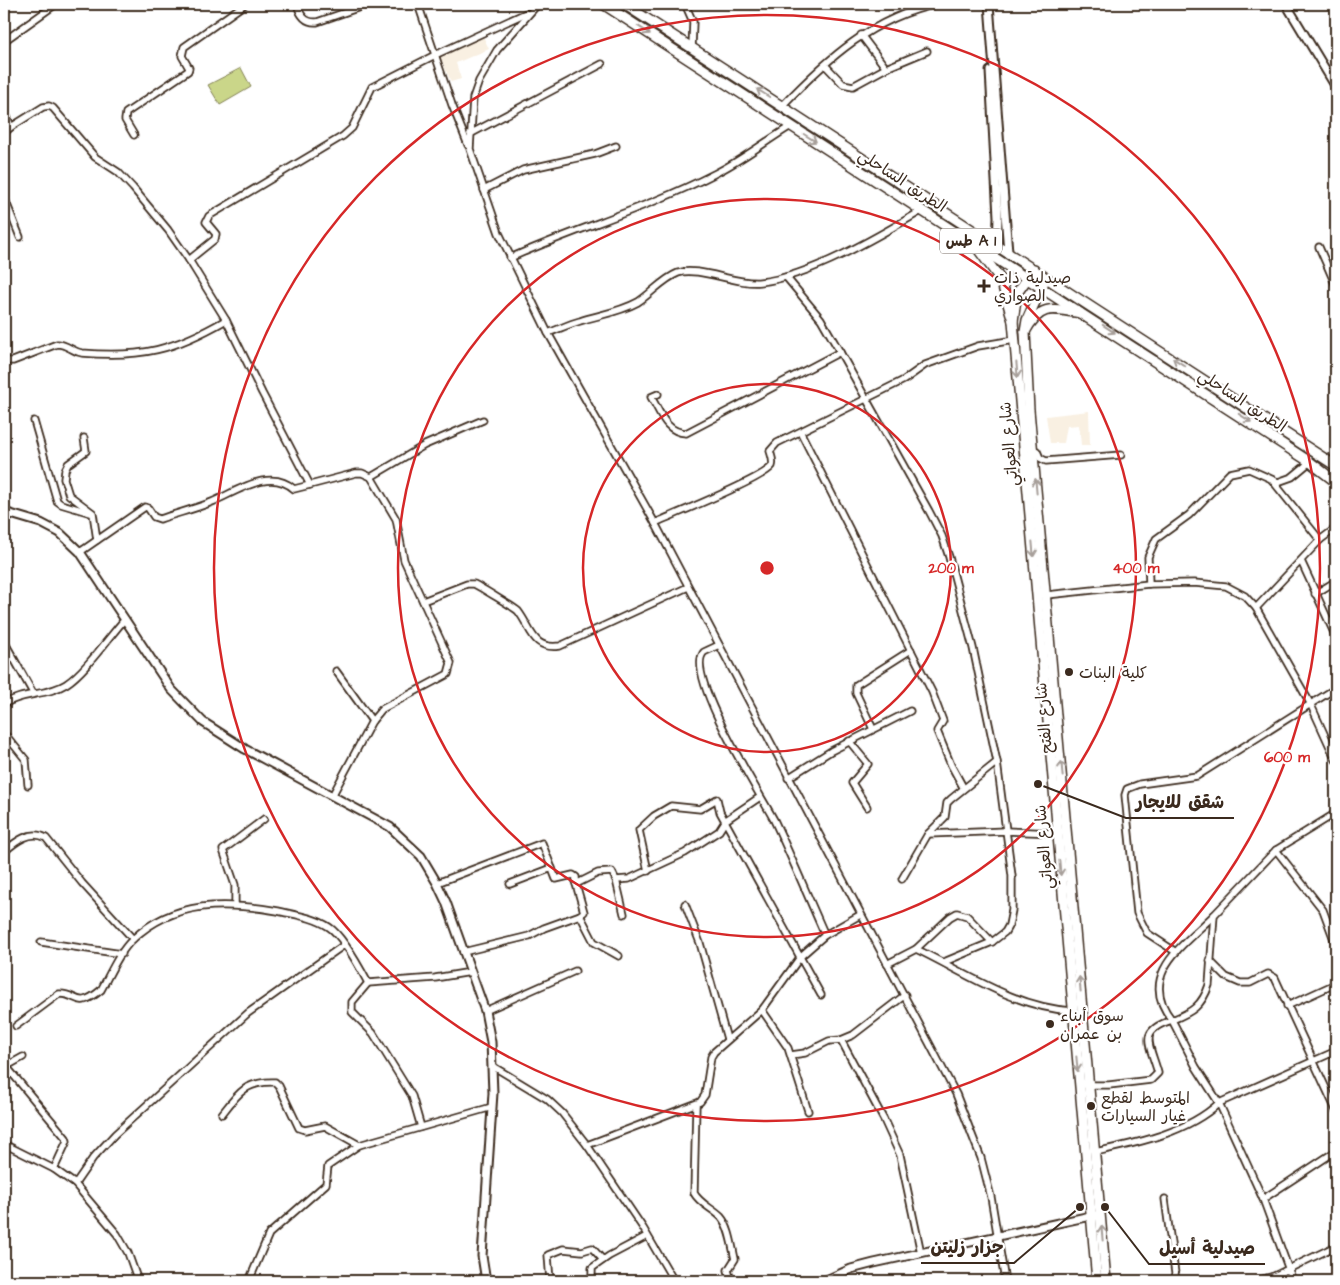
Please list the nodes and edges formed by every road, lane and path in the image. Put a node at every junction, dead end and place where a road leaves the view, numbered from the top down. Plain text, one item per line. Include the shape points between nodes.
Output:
1 (56, 4) edge
2 (245, 4) edge
3 (296, 4) edge
4 (369, 4) edge
5 (418, 4) edge
6 (538, 4) edge
7 (603, 4) edge
8 (624, 4) edge
9 (685, 4) edge
10 (938, 4) edge
11 (985, 4) edge
12 (990, 4) edge
13 (1286, 4) edge
14 (530, 12) junction
15 (860, 35) junction
16 (4, 40) edge
17 (692, 48) junction
18 (927, 51) dead end
19 (435, 55) junction
20 (602, 64) dead end
21 (825, 65) junction
22 (886, 68) junction
23 (992, 69) junction
24 (1336, 87) edge
25 (783, 105) junction
26 (4, 109) edge
27 (791, 126) junction
28 (11, 127) junction
29 (4, 132) edge
30 (134, 134) dead end
31 (470, 134) junction
32 (616, 146) dead end
33 (470, 149) junction
34 (484, 190) junction
35 (4, 197) edge
36 (923, 210) junction
37 (20, 237) dead end
38 (968, 238) junction
39 (997, 245) junction
40 (1319, 247) dead end
41 (1008, 252) junction
42 (510, 258) junction
43 (189, 260) junction
44 (1034, 268) junction
45 (786, 276) junction
46 (1028, 277) junction
47 (1045, 282) junction
48 (1336, 286) edge
49 (1086, 314) junction
50 (226, 320) junction
51 (1013, 321) junction
52 (1025, 332) junction
53 (548, 333) junction
54 (1014, 340) junction
55 (840, 352) junction
56 (4, 361) edge
57 (658, 394) dead end
58 (865, 398) junction
59 (483, 420) dead end
60 (34, 421) dead end
61 (801, 433) junction
62 (84, 438) dead end
63 (1033, 449) junction
64 (1120, 456) dead end
65 (1310, 462) junction
66 (1336, 466) edge
67 (371, 477) junction
68 (1272, 480) junction
69 (1336, 482) edge
70 (310, 485) junction
71 (4, 512) edge
72 (93, 513) junction
73 (654, 523) junction
74 (1035, 523) junction
75 (1336, 528) edge
76 (97, 540) junction
77 (1320, 540) junction
78 (80, 552) junction
79 (1301, 561) junction
80 (1336, 581) edge
81 (1149, 584) junction
82 (688, 587) junction
83 (1316, 594) junction
84 (1047, 595) junction
85 (423, 601) junction
86 (1256, 608) junction
87 (125, 619) junction
88 (1336, 636) edge
89 (4, 641) edge
90 (718, 645) junction
91 (911, 650) junction
92 (336, 671) dead end
93 (1336, 688) edge
94 (33, 693) junction
95 (1310, 703) junction
96 (4, 704) edge
97 (910, 711) dead end
98 (372, 721) junction
99 (873, 729) junction
100 (1059, 732) junction
101 (4, 733) edge
102 (1048, 733) junction
103 (849, 741) junction
104 (1336, 760) edge
105 (998, 762) junction
106 (788, 778) junction
107 (28, 785) dead end
108 (963, 787) junction
109 (332, 796) junction
110 (760, 797) junction
111 (868, 807) dead end
112 (1336, 813) edge
113 (264, 819) dead end
114 (726, 820) junction
115 (1006, 831) junction
116 (1057, 833) junction
117 (928, 834) junction
118 (1276, 850) junction
119 (4, 852) edge
120 (552, 868) junction
121 (648, 870) junction
122 (902, 879) dead end
123 (616, 880) junction
124 (437, 882) junction
125 (510, 884) dead end
126 (576, 884) junction
127 (235, 904) junction
128 (685, 904) dead end
129 (624, 914) dead end
130 (1214, 915) junction
131 (580, 916) junction
132 (860, 916) junction
133 (826, 935) junction
134 (132, 939) junction
135 (41, 942) dead end
136 (992, 942) junction
137 (344, 945) junction
138 (1336, 945) edge
139 (916, 949) junction
140 (463, 952) junction
141 (1176, 952) junction
142 (122, 954) junction
143 (619, 956) dead end
144 (801, 956) junction
145 (1210, 961) junction
146 (944, 962) junction
147 (887, 964) junction
148 (1336, 969) edge
149 (574, 971) dead end
150 (471, 972) junction
151 (368, 983) junction
152 (1335, 987) edge
153 (821, 995) dead end
154 (904, 995) junction
155 (1288, 1006) junction
156 (762, 1010) junction
157 (485, 1012) junction
158 (1073, 1012) junction
159 (1172, 1020) junction
160 (16, 1026) dead end
161 (727, 1039) junction
162 (841, 1040) junction
163 (1336, 1051) edge
164 (790, 1055) junction
165 (23, 1057) dead end
166 (1315, 1061) junction
167 (494, 1066) junction
168 (5, 1067) edge
169 (1084, 1085) junction
170 (1219, 1103) junction
171 (696, 1106) junction
172 (492, 1108) junction
173 (1336, 1110) edge
174 (808, 1111) dead end
175 (222, 1114) dead end
176 (421, 1127) junction
177 (4, 1144) edge
178 (359, 1145) junction
179 (588, 1145) junction
180 (1336, 1151) edge
181 (1095, 1152) junction
182 (54, 1169) junction
183 (75, 1184) junction
184 (1263, 1199) junction
185 (1165, 1200) dead end
186 (1096, 1214) junction
187 (647, 1236) junction
188 (997, 1237) junction
189 (1336, 1246) edge
190 (921, 1253) junction
191 (603, 1260) junction
192 (1288, 1269) junction
193 (138, 1281) edge
194 (249, 1281) edge
195 (486, 1281) edge
196 (550, 1281) edge
197 (592, 1281) edge
198 (674, 1281) edge
199 (731, 1281) edge
200 (824, 1281) edge
201 (1005, 1281) edge
202 (1097, 1281) edge
203 (1106, 1281) edge
204 (1176, 1281) edge
205 (1256, 1281) edge
206 (1293, 1281) edge

1 - 16 street
2 - 30 street via 184,47 182,56 188,71 126,113 125,120
3 - 4 street via 304,19 317,22
5 - 19 street
6 - 14 street
7 -> 27 main road, الطريق الساحلي / طس A 1
8 - 17 main road, الطريق الساحلي / طس A 1
9 - 17 street via 693,22
10 - 15 street via 906,12
11 - 23 street
12 - 23 street
13 - 24 street
14 - 19 street
14 - 31 street via 497,50 479,81 473,98
15 - 21 street
15 - 22 street
25 -> 17 main road, الطريق الساحلي / طس A 1
18 - 22 street
19 - 33 street
19 - 43 street via 372,87 352,128 343,136 209,216 206,222 216,234 215,239
20 - 31 street
21 - 22 street via 848,86
21 - 25 street
23 - 39 street
23 - 41 street
25 - 39 main road, الطريق الساحلي / طس A 1
26 - 28 street
27 -> 36 main road, الطريق الساحلي / طس A 1
27 - 42 street via 715,174 630,212
28 - 29 street
28 - 43 street via 43,107 53,108 95,157 118,172 133,188
31 - 33 street
32 - 34 street via 531,168
33 - 34 street
34 - 42 street
35 - 37 street
36 - 38 main road, الطريق الساحلي / طس A 1
36 - 45 street via 835,258
38 - 46 main road, الطريق الساحلي / طس A 1
38 - 51 main road via 1001,280
39 - 41 main road, الطريق الساحلي / طس A 1
40 - 48 street
41 - 44 main road, الطريق الساحلي / طس A 1
42 - 53 street
43 - 50 street
44 - 46 main road
44 - 47 main road, الطريق الساحلي / طس A 1
45 - 53 street via 750,282 691,272 679,273 637,302
45 - 55 street via 821,319
46 - 47 main road, الطريق الساحلي / طس A 1
46 - 51 main road via 1017,293
47 - 49 main road, الطريق الساحلي / طس A 1
47 - 52 main road via 1027,320
66 -> 47 main road, الطريق الساحلي / طس A 1
49 - 52 main road via 1048,309 1036,316
49 -> 65 main road, الطريق الساحلي / طس A 1
50 - 56 street via 183,343 160,350 110,356 78,353 57,344 13,362
50 - 70 street
51 - 54 main road, شارع العواتي
52 - 63 main road, شارع الفتح
53 - 73 street
54 - 58 street via 978,346 941,358
54 -> 74 main road, شارع العواتي
55 - 57 street via 686,433 668,427 651,397
55 - 58 street
58 - 61 street
58 - 105 street via 942,536 973,648
59 - 67 street via 425,445
60 - 72 street via 57,501
61 - 73 street via 771,448 771,467 752,479
61 - 91 street
62 - 72 street via 86,451 68,464 64,478 69,495
63 - 64 street via 1046,462
74 -> 63 main road, شارع الفتح
65 - 68 street via 1286,480
65 - 69 main road, الطريق الساحلي / طس A 1
67 - 70 street via 356,473
67 - 85 street via 396,519 404,560
68 - 77 street
68 - 81 street via 1249,469 1230,473 1189,515 1156,539 1148,557
70 - 76 street via 294,489 285,482 262,481 160,519 145,507
71 - 78 street via 41,523 60,533
72 - 76 street
73 - 82 street
74 - 84 main road, شارع الفتح
74 -> 102 main road, شارع العواتي
75 - 77 street
76 - 78 street
77 - 79 street
78 - 87 street
79 - 83 street
79 - 86 street
80 - 83 street
81 - 84 street
81 - 86 street via 1226,586 1245,596
82 - 85 street via 550,648 540,645 519,612 474,584
82 - 90 street
83 - 88 street
84 - 100 main road, شارع الفتح
85 - 98 street via 451,663 448,674 393,702
86 - 95 street
87 - 94 street via 77,676 64,686
87 - 109 street via 171,689 203,722 245,749
89 - 94 street
90 - 106 street
90 - 110 street via 701,655 704,679 719,722
91 - 99 street via 856,685 856,692
91 - 108 street via 932,692 943,721 937,731
92 - 98 street
93 - 95 street
94 - 96 street via 14,697
95 - 104 street
95 - 141 street via 1197,776 1140,784 1127,789 1137,913 1147,933
97 - 99 street
98 - 109 street
99 - 103 street
100 - 102 main road
169 -> 100 main road, شارع الفتح
101 - 107 street via 26,760
102 - 116 main road, شارع العواتي
103 - 106 street
103 - 111 street via 868,764 852,783
105 - 108 street
105 - 115 street
106 - 132 street
108 - 117 street via 947,803 942,821
109 - 124 street via 390,827 421,856
110 - 114 street
110 - 133 street
112 - 118 street
113 - 127 street via 223,850 235,885
114 - 121 street via 719,831
114 - 121 street via 717,799 700,808 671,806 654,816 639,830
114 - 144 street
115 - 116 street
115 - 117 street
115 - 136 street via 1012,876 1012,910 1005,932
116 -> 158 main road, شارع العواتي
117 - 122 street
118 - 130 street
118 - 138 street via 1323,910
119 - 134 street via 26,837 40,835 46,838
120 - 124 street via 544,845 538,843
120 - 125 street
120 - 126 street via 556,879 573,876
121 - 123 street via 629,879
123 - 126 street via 612,872 608,872 598,873
123 - 129 street
124 - 140 street
126 - 131 street via 584,912
127 - 134 street via 195,908 175,914
127 - 137 street via 318,922 330,928
128 - 161 street via 700,943
130 - 141 street
130 - 145 street
131 - 140 street via 529,936
131 - 143 street via 594,942
132 - 133 street
132 - 147 street
133 - 144 street
134 - 142 street
135 - 142 street
136 - 139 street via 966,916 957,913
136 - 146 street
137 - 151 street
137 - 183 street via 248,1014 115,1134
139 - 146 street
139 - 147 street
140 - 150 street
141 - 159 street via 1161,972 1158,986
142 - 160 street via 96,994 78,1001 59,994
144 - 153 street
144 - 156 street
145 - 155 street via 1226,977 1240,983 1272,975
145 - 159 street via 1209,985 1203,1002 1194,1011
146 - 158 street via 1039,1007
147 - 154 street
148 - 152 street
149 - 157 street
150 - 151 street
150 - 157 street
151 - 176 street via 352,1002 352,1012 373,1033 412,1096
152 - 155 street
154 - 162 street via 860,1030
154 - 188 street via 969,1125 991,1197
155 - 166 street
156 - 161 street
156 - 164 street
157 - 167 street
158 -> 169 main road, شارع العواتي
159 - 169 street via 1156,1025 1149,1034 1158,1072 1151,1080 1110,1086
159 - 170 street
161 - 171 street via 711,1057 705,1095
162 - 164 street
162 - 190 street via 900,1155
163 - 166 street
164 - 174 street
165 - 168 street
166 - 170 street
166 - 173 street
167 - 172 street
167 - 179 street via 547,1099
168 - 182 street via 66,1138
169 - 181 main road, شارع الفتح
169 - 186 main road, شارع العواتي
170 - 181 street via 1191,1124
170 - 184 street
171 - 179 street
171 - 199 street via 694,1193 722,1218 726,1226 735,1259 728,1270
172 - 176 street
172 - 195 street via 482,1256
175 - 178 street via 240,1091 253,1084 275,1082 280,1086 299,1128 326,1126
176 - 178 street
177 - 182 street
178 - 194 street via 328,1166 326,1184 269,1234
179 - 187 street
180 - 184 street
181 - 186 main road, شارع الفتح
182 - 183 street
183 - 193 street via 117,1234
184 - 192 street
185 - 204 street
186 - 188 street
186 - 202 main road, شارع العواتي
203 -> 186 main road, شارع الفتح
187 - 191 street
187 - 198 street
188 - 190 street
188 - 201 street
189 - 192 street
190 - 200 street via 851,1269
191 - 196 street via 592,1248 563,1249 548,1255
191 - 197 street via 592,1268
192 - 205 street
192 - 206 street

